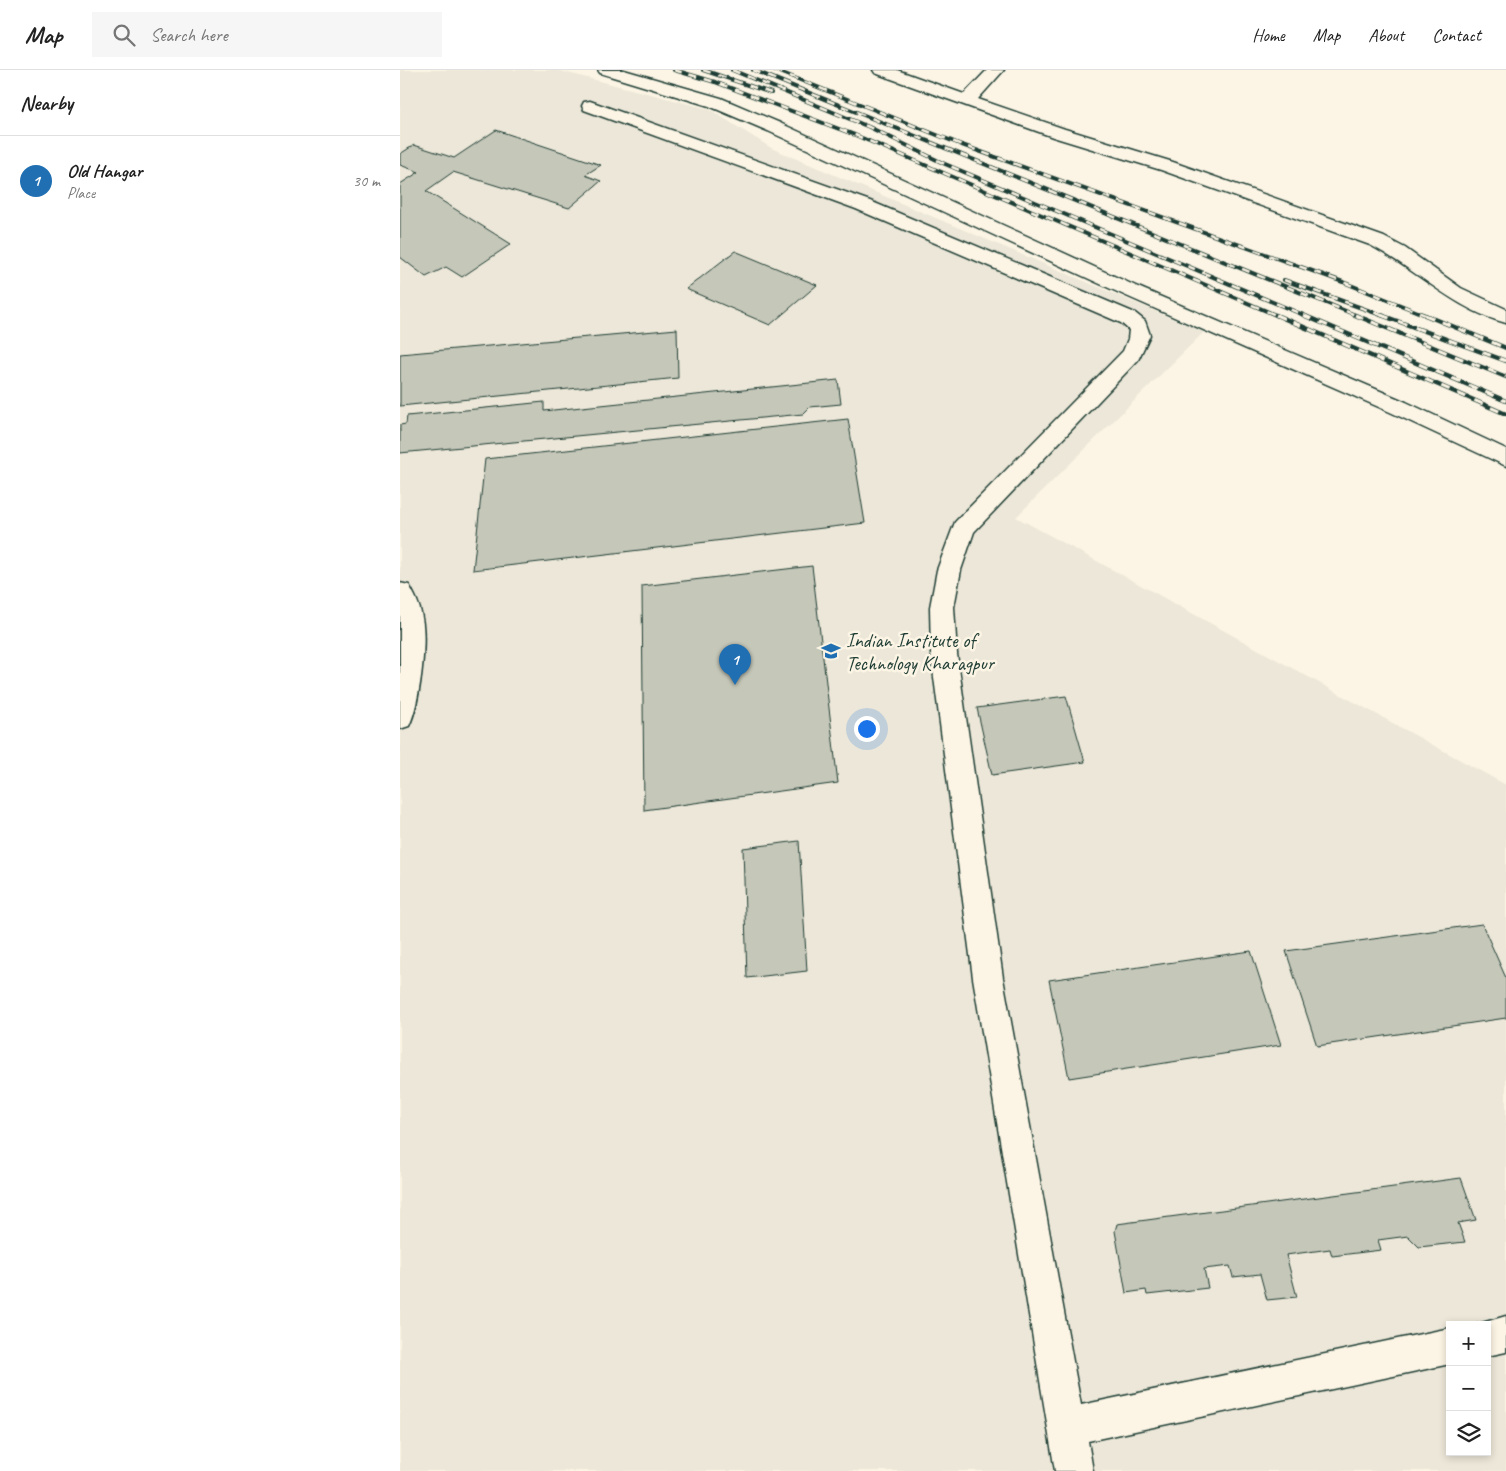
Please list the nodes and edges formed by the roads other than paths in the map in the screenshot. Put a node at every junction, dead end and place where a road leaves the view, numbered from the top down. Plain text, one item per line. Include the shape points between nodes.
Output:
1 (606, 70) edge
2 (880, 70) edge
3 (996, 70) edge
4 (967, 100) junction
5 (590, 106) dead end
6 (1506, 317) edge
7 (1506, 458) edge
8 (400, 592) edge
9 (400, 718) edge
10 (1506, 1334) edge
11 (1491, 1337) edge
12 (1446, 1347) edge
13 (1066, 1427) junction
14 (1074, 1471) edge

1 - 7 street via 715,102
2 - 4 street
3 - 4 street
4 - 6 street via 1378,241 1454,292
5 - 13 street via 863,205 1128,318 1140,328 1132,355 963,528 949,570 942,607 944,654 988,978
8 - 9 street via 408,603 412,630
10 - 11 street
12 - 13 street
13 - 14 street

